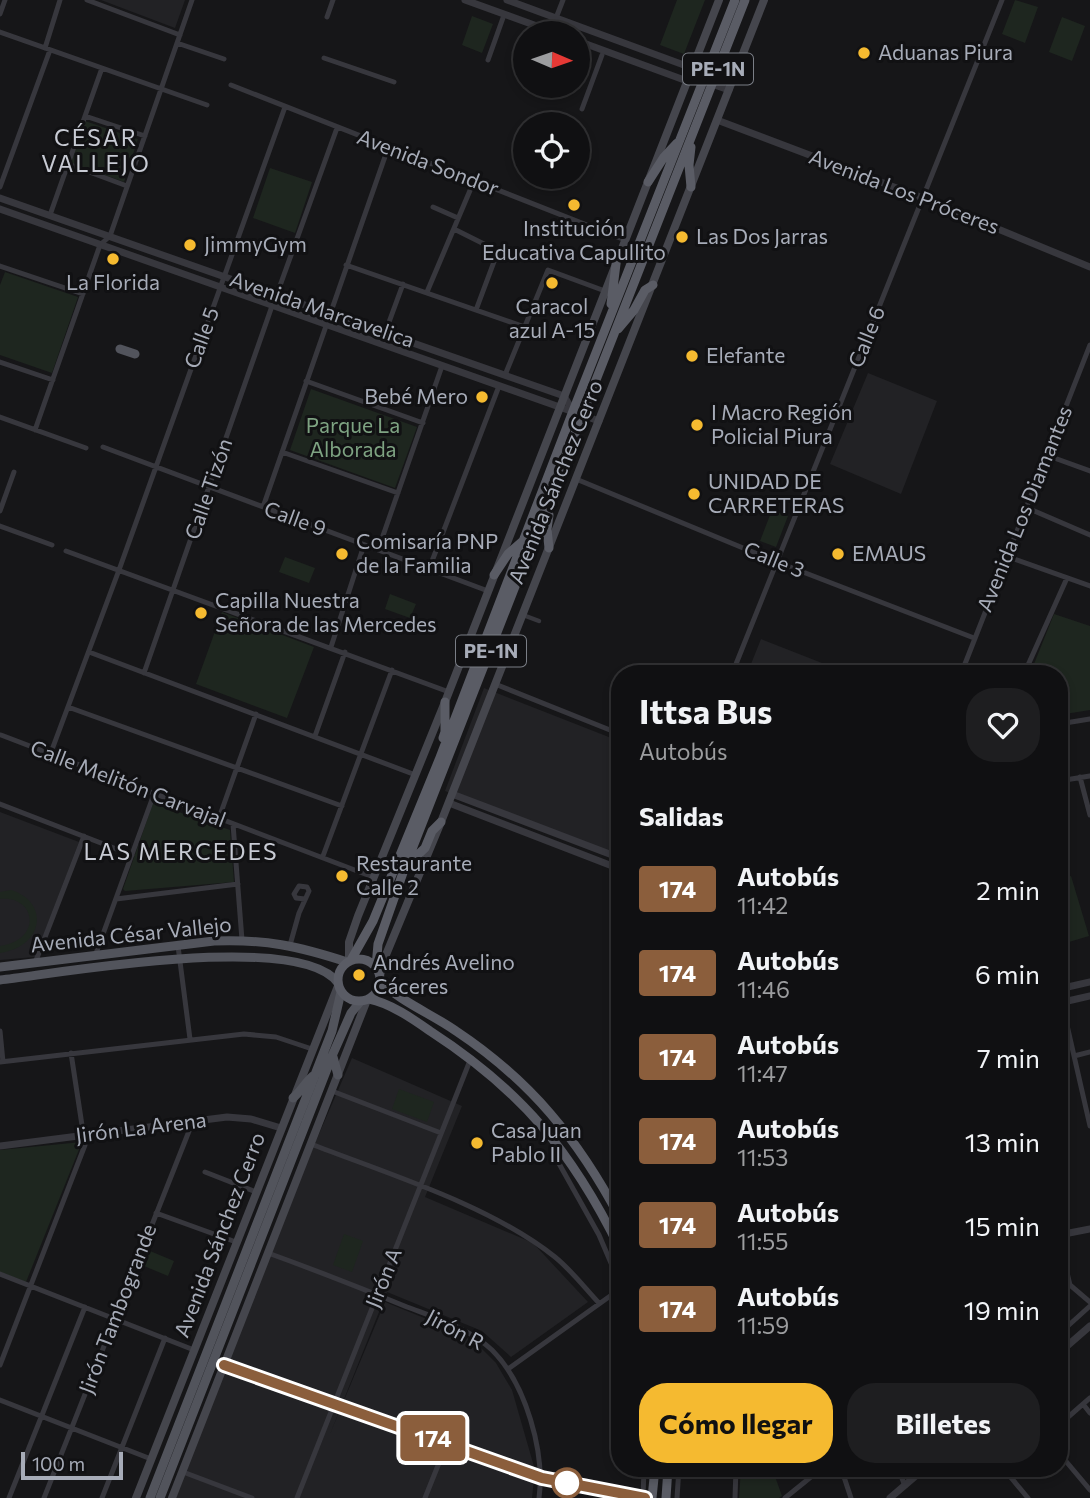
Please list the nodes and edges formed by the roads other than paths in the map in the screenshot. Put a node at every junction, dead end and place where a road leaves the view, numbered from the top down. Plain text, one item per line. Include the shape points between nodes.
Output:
1 (5, 0) edge
2 (60, 0) edge
3 (87, 0) edge
4 (192, 0) edge
5 (333, 0) edge
6 (465, 0) edge
7 (507, 0) edge
8 (563, 0) edge
9 (719, 0) edge
10 (733, 0) edge
11 (745, 0) edge
12 (764, 0) edge
13 (1002, 0) edge
14 (478, 2) edge
15 (526, 7) junction
16 (0, 14) edge
17 (505, 15) junction
18 (327, 17) dead end
19 (556, 18) junction
20 (521, 21) joint
21 (0, 32) edge
22 (180, 35) junction
23 (177, 43) junction
24 (590, 45) edge
25 (47, 49) junction
26 (602, 55) dead end
27 (656, 55) junction
28 (324, 58) dead end
29 (224, 59) dead end
30 (488, 60) dead end
31 (102, 68) junction
32 (651, 68) junction
33 (692, 68) junction
34 (687, 81) junction
35 (394, 82) dead end
36 (708, 82) junction
37 (231, 85) dead end
38 (161, 89) junction
39 (729, 90) junction
40 (207, 105) dead end
41 (285, 107) junction
42 (582, 109) dead end
43 (85, 116) junction
44 (717, 120) junction
45 (337, 128) junction
46 (694, 130) junction
47 (145, 136) junction
48 (681, 139) junction
49 (388, 148) junction
50 (68, 164) junction
51 (474, 181) junction
52 (648, 182) junction
53 (127, 186) junction
54 (0, 187) edge
55 (691, 187) junction
56 (0, 198) edge
57 (923, 198) junction
58 (433, 207) dead end
59 (0, 209) edge
60 (50, 215) junction
61 (458, 218) junction
62 (454, 229) junction
63 (110, 236) junction
64 (625, 240) junction
65 (100, 245) junction
66 (616, 264) junction
67 (346, 265) junction
68 (0, 267) edge
69 (1090, 267) edge
70 (224, 276) junction
71 (403, 284) junction
72 (653, 285) junction
73 (220, 288) junction
74 (605, 291) junction
75 (427, 292) junction
76 (83, 294) junction
77 (276, 294) junction
78 (272, 306) junction
79 (476, 310) junction
80 (330, 313) junction
81 (609, 322) junction
82 (326, 325) junction
83 (525, 327) junction
84 (385, 333) junction
85 (613, 336) junction
86 (1090, 345) edge
87 (428, 348) junction
88 (120, 349) dead end
89 (135, 354) dead end
90 (423, 360) junction
91 (0, 362) edge
92 (442, 366) junction
93 (505, 375) junction
94 (53, 380) junction
95 (306, 382) junction
96 (499, 386) junction
97 (564, 396) junction
98 (560, 406) junction
99 (578, 413) junction
100 (0, 417) edge
101 (599, 421) junction
102 (423, 423) junction
103 (36, 430) junction
104 (103, 447) dead end
105 (86, 448) dead end
106 (282, 452) junction
107 (1046, 455) junction
108 (156, 468) junction
109 (1090, 471) edge
110 (14, 472) dead end
111 (576, 479) junction
112 (209, 487) junction
113 (398, 493) junction
114 (552, 495) junction
115 (263, 507) junction
116 (1026, 507) junction
117 (0, 511) edge
118 (0, 526) edge
119 (1090, 535) edge
120 (524, 540) junction
121 (52, 545) dead end
122 (364, 545) junction
123 (549, 548) junction
124 (378, 550) junction
125 (66, 551) dead end
126 (1006, 556) junction
127 (777, 562) junction
128 (429, 569) junction
129 (120, 570) junction
130 (494, 575) junction
131 (1067, 578) junction
132 (1090, 586) edge
133 (174, 590) junction
134 (488, 591) junction
135 (523, 615) junction
136 (539, 621) dead end
137 (974, 638) junction
138 (331, 647) junction
139 (89, 652) junction
140 (345, 652) junction
141 (736, 665) edge
142 (964, 665) edge
143 (1028, 665) edge
144 (392, 670) junction
145 (144, 673) junction
146 (495, 684) junction
147 (449, 692) junction
148 (445, 702) junction
149 (68, 706) junction
150 (256, 715) junction
151 (1090, 719) edge
152 (1068, 723) edge
153 (611, 730) edge
154 (1, 735) edge
155 (315, 736) junction
156 (361, 753) junction
157 (50, 755) junction
158 (439, 760) junction
159 (237, 768) junction
160 (414, 774) junction
161 (1090, 776) edge
162 (1080, 777) junction
163 (1068, 779) edge
164 (154, 794) junction
165 (450, 799) junction
166 (0, 804) edge
167 (342, 806) junction
168 (1090, 815) edge
169 (219, 818) junction
170 (442, 822) junction
171 (233, 824) junction
172 (83, 836) junction
173 (132, 855) junction
174 (611, 855) edge
175 (323, 856) junction
176 (611, 865) edge
177 (404, 867) junction
178 (373, 877) junction
179 (238, 884) junction
180 (116, 899) junction
181 (305, 900) dead end
182 (242, 940) junction
183 (290, 945) junction
184 (178, 946) junction
185 (95, 956) junction
186 (180, 959) junction
187 (349, 961) junction
188 (35, 963) junction
189 (0, 967) edge
190 (379, 975) junction
191 (0, 980) edge
192 (1090, 982) edge
193 (339, 987) junction
194 (1068, 987) edge
195 (1090, 996) edge
196 (365, 1000) junction
197 (1068, 1001) edge
198 (432, 1016) junction
199 (425, 1027) junction
200 (0, 1031) edge
201 (1068, 1031) edge
202 (190, 1039) junction
203 (312, 1049) junction
204 (1090, 1052) edge
205 (71, 1054) junction
206 (332, 1056) junction
207 (1074, 1056) junction
208 (471, 1058) junction
209 (1, 1062) edge
210 (316, 1072) junction
211 (338, 1075) junction
212 (332, 1091) junction
213 (293, 1098) junction
214 (193, 1121) junction
215 (1090, 1126) edge
216 (281, 1128) junction
217 (441, 1133) junction
218 (84, 1135) junction
219 (311, 1144) junction
220 (576, 1144) junction
221 (0, 1146) edge
222 (561, 1157) junction
223 (205, 1172) dead end
224 (420, 1186) junction
225 (256, 1192) junction
226 (611, 1203) edge
227 (156, 1213) junction
228 (1090, 1229) edge
229 (611, 1233) edge
230 (1068, 1235) edge
231 (236, 1242) junction
232 (268, 1253) junction
233 (611, 1264) edge
234 (0, 1274) edge
235 (1068, 1276) edge
236 (1070, 1285) joint
237 (30, 1286) junction
238 (611, 1293) edge
239 (377, 1295) junction
240 (599, 1303) junction
241 (1090, 1304) edge
242 (85, 1307) junction
243 (1081, 1314) junction
244 (115, 1319) junction
245 (1068, 1326) edge
246 (1090, 1326) edge
247 (164, 1338) junction
248 (1068, 1345) edge
249 (194, 1350) junction
250 (0, 1365) edge
251 (224, 1365) junction
252 (508, 1369) junction
253 (1090, 1398) edge
254 (0, 1400) edge
255 (334, 1405) junction
256 (1083, 1405) junction
257 (1090, 1413) edge
258 (41, 1416) junction
259 (1068, 1418) edge
260 (72, 1428) junction
261 (447, 1443) junction
262 (122, 1448) junction
263 (151, 1459) junction
264 (1068, 1464) edge
265 (183, 1472) junction
266 (644, 1477) edge
267 (654, 1477) edge
268 (668, 1477) edge
269 (679, 1477) edge
270 (736, 1477) edge
271 (811, 1477) edge
272 (844, 1477) edge
273 (901, 1477) edge
274 (915, 1477) edge
275 (1010, 1477) edge
276 (542, 1478) junction
277 (905, 1486) junction
278 (1090, 1490) edge
279 (9, 1498) edge
280 (44, 1498) edge
281 (102, 1498) edge
282 (136, 1498) edge
283 (150, 1498) edge
284 (160, 1498) edge
285 (172, 1498) edge
286 (252, 1498) edge
287 (297, 1498) edge
288 (425, 1498) edge
289 (539, 1498) edge
290 (643, 1498) edge
291 (652, 1498) edge
292 (666, 1498) edge
293 (677, 1498) edge
294 (735, 1498) edge
295 (785, 1498) edge
296 (851, 1498) edge
297 (890, 1498) edge
298 (1028, 1498) edge

1 - 16 street
2 - 25 street
3 - 22 street
4 - 22 street
5 - 18 street
6 - 14 street
7 - 15 street
8 - 19 street
9 - 33 main road, Avenida Sánchez Cerro
10 - 36 highway, Avenida Sánchez Cerro / PE-1N
11 - 36 highway, Avenida Sánchez Cerro / PE-1N
12 - 39 main road, Avenida Sánchez Cerro
13 - 57 street, Calle 6
14 - 17 street
15 - 19 street
15 - 20 street
17 - 20 street
17 - 30 street
19 - 27 street
21 - 25 street
22 - 23 street
23 - 29 street
23 - 38 street
24 - 32 street
25 - 31 street
25 - 54 street
26 - 42 street
27 - 32 street
27 - 33 street
28 - 35 street
31 - 38 street
31 - 43 street
32 - 34 street
33 - 34 main road, Avenida Sánchez Cerro
33 - 36 street
34 - 36 street
34 - 52 main road, Avenida Sánchez Cerro
36 - 39 street
36 - 46 highway, Avenida Sánchez Cerro / PE-1N
36 - 48 highway, Avenida Sánchez Cerro / PE-1N
37 - 41 street, Avenida Sondor
38 - 40 street
38 - 47 street
39 - 44 main road, Avenida Sánchez Cerro
41 - 45 street, Avenida Sondor
41 - 70 street, Calle 5
43 - 47 street
43 - 50 street
44 - 55 main road, Avenida Sánchez Cerro
44 - 57 street, Avenida Los Próceres
45 - 49 street, Avenida Sondor
45 - 77 street
46 - 55 highway
46 - 85 highway, Avenida Sánchez Cerro / PE-1N
47 - 53 street
48 - 52 highway
48 - 81 highway, Avenida Sánchez Cerro / PE-1N
49 - 51 street, Avenida Sondor
49 - 67 street
50 - 53 street
50 - 60 street
51 - 61 street
51 - 64 street, Avenida Sondor
52 - 64 main road, Avenida Sánchez Cerro
53 - 63 street
55 - 72 main road, Avenida Sánchez Cerro
56 - 60 street, Avenida Marcavelica
57 - 69 street, Avenida Los Próceres
57 - 127 street, Calle 6
58 - 61 street
59 - 65 street, Avenida Marcavelica
60 - 63 street, Avenida Marcavelica
61 - 62 street
62 - 75 street
62 - 79 street via 498,251
63 - 65 street
63 - 70 street, Avenida Marcavelica
64 - 66 main road, Avenida Sánchez Cerro
65 - 73 street, Avenida Marcavelica
65 - 76 street
66 - 74 main road, Avenida Sánchez Cerro
66 - 81 highway
67 - 71 street
67 - 80 street
68 - 76 street
70 - 73 street, Calle 5
70 - 77 street, Avenida Marcavelica
71 - 75 street
71 - 84 street
72 - 85 highway
72 - 101 main road, Avenida Sánchez Cerro
73 - 78 street, Avenida Marcavelica
73 - 108 street, Calle 5
74 - 83 street via 548,270
74 - 97 main road, Avenida Sánchez Cerro
75 - 79 street
76 - 94 street
77 - 80 street, Avenida Marcavelica
78 - 82 street, Avenida Marcavelica
78 - 112 street, Calle Tizón
79 - 83 street
80 - 82 street
80 - 84 street, Avenida Marcavelica
81 - 99 highway, Avenida Sánchez Cerro / PE-1N
82 - 90 street, Avenida Marcavelica
82 - 95 street
83 - 93 street
84 - 87 street, Avenida Marcavelica
85 - 99 highway, Avenida Sánchez Cerro / PE-1N
86 - 107 street, Avenida Los Diamantes
87 - 90 street
87 - 93 street, Avenida Marcavelica
88 - 89 main road
90 - 92 street, Avenida Marcavelica
91 - 94 street
92 - 96 street, Avenida Marcavelica
92 - 102 street
93 - 97 street, Avenida Marcavelica
94 - 103 street
95 - 102 street
95 - 106 street
96 - 98 street, Avenida Marcavelica
96 - 128 street
97 - 98 main road, Avenida Sánchez Cerro
97 - 99 street
98 - 99 street, Avenida Marcavelica
98 - 130 main road, Avenida Sánchez Cerro
99 - 101 street, Avenida Marcavelica
99 - 114 highway, Avenida Sánchez Cerro / PE-1N
99 - 120 highway, Avenida Sánchez Cerro / PE-1N
100 - 103 street
101 - 111 main road, Avenida Sánchez Cerro
102 - 113 street
103 - 105 street
104 - 108 street, Calle 9
106 - 113 street
106 - 115 street
107 - 109 street
107 - 116 street, Avenida Los Diamantes
108 - 112 street, Calle 9
108 - 129 street, Calle 5
110 - 117 street
111 - 123 main road, Avenida Sánchez Cerro
111 - 127 street, Calle 3
112 - 115 street, Calle 9
112 - 133 street, Calle Tizón
113 - 124 street
114 - 123 highway
114 - 177 highway, Avenida Sánchez Cerro / PE-1N
115 - 122 street, Calle 9
116 - 119 street
116 - 126 street, Avenida Los Diamantes
118 - 121 street
120 - 130 highway
120 - 158 highway, Avenida Sánchez Cerro / PE-1N
122 - 124 street, Calle 9
122 - 138 street
123 - 135 main road, Avenida Sánchez Cerro
124 - 128 street, Calle 9
125 - 129 street
126 - 131 street
126 - 137 street, Avenida Los Diamantes
127 - 137 street, Calle 3
127 - 141 street, Calle 6
128 - 134 street, Calle 9
129 - 133 street
129 - 139 street, Calle 5
130 - 134 main road, Avenida Sánchez Cerro
131 - 132 street
131 - 143 street
133 - 138 street
133 - 145 street, Calle Tizón
134 - 147 main road, Avenida Sánchez Cerro
135 - 136 street
135 - 146 main road, Avenida Sánchez Cerro
137 - 142 street, Avenida Los Diamantes
138 - 140 street
139 - 145 street
139 - 149 street, Calle 5
140 - 144 street
140 - 155 street
144 - 147 street
144 - 156 street
145 - 150 street
146 - 153 street
146 - 165 main road, Avenida Sánchez Cerro
147 - 148 main road, Avenida Sánchez Cerro
148 - 158 highway
148 - 160 main road, Avenida Sánchez Cerro
149 - 157 street, Calle 5
149 - 159 street
150 - 155 street
150 - 159 street
151 - 152 street
154 - 157 street, Calle Melitón Carvajal
155 - 156 street
156 - 160 street
156 - 167 street
157 - 164 street, Calle Melitón Carvajal
158 - 187 highway, Avenida Sánchez Cerro / PE-1N via 373,921
159 - 167 street
159 - 169 street
160 - 178 main road, Avenida Sánchez Cerro
161 - 162 street
162 - 163 street
162 - 168 street
164 - 169 street, Calle Melitón Carvajal
164 - 173 street
165 - 170 main road, Avenida Sánchez Cerro
165 - 174 street
165 - 176 street
166 - 172 street
167 - 175 street
169 - 171 street, Calle Melitón Carvajal
170 - 177 highway via 425,848
170 - 190 main road, Avenida Sánchez Cerro
171 - 175 street, Calle Melitón Carvajal
171 - 179 street
172 - 173 street
172 - 188 street
173 - 180 street
175 - 178 street, Calle Melitón Carvajal
177 - 190 highway, Avenida Sánchez Cerro / PE-1N via 378,944
178 - 187 main road, Avenida Sánchez Cerro via 349,942
179 - 180 street
179 - 182 street
180 - 185 street
181 - 183 street
182 - 183 main road, Avenida César Vallejo
182 - 184 main road, Avenida César Vallejo
183 - 187 main road, Avenida César Vallejo
184 - 185 main road, Avenida César Vallejo
184 - 186 street
185 - 188 main road, Avenida César Vallejo
186 - 191 main road, Avenida César Vallejo
186 - 193 main road, Avenida César Vallejo via 277,958 327,972
186 - 202 street
187 - 190 highway via 363,959
187 - 193 highway, PE-1N via 339,973
188 - 189 main road, Avenida César Vallejo
190 - 196 highway, PE-1N via 377,991
190 - 198 highway
192 - 194 street
193 - 196 highway via 349,999
193 - 203 main road, Avenida Sánchez Cerro
193 - 210 main road, Avenida Sánchez Cerro via 332,1031
195 - 197 street
196 - 199 highway via 384,1004
196 - 206 main road, Avenida Sánchez Cerro via 351,1013
196 - 211 main road
198 - 199 highway
198 - 220 highway via 504,1067
199 - 208 highway
200 - 209 street
201 - 207 street
202 - 203 street via 261,1034
202 - 205 street
203 - 213 main road, Avenida Sánchez Cerro
204 - 207 street
205 - 209 street
205 - 218 street
206 - 211 main road
206 - 284 main road, Avenida Sánchez Cerro
207 - 215 street
208 - 217 street, Jirón A
208 - 222 highway via 523,1104
210 - 213 main road
210 - 283 main road, Avenida Sánchez Cerro
211 - 212 main road
212 - 217 street
212 - 219 main road
213 - 216 main road, Avenida Sánchez Cerro
214 - 216 street, Jirón La Arena via 239,1117
214 - 218 street, Jirón La Arena
214 - 227 street, Jirón Tambogrande
216 - 225 main road, Avenida Sánchez Cerro
217 - 224 street, Jirón A
218 - 221 street, Jirón La Arena
218 - 237 street via 85,1145
219 - 224 street
219 - 232 main road
220 - 222 highway
220 - 226 highway
222 - 229 highway via 587,1189
222 - 233 street
223 - 225 street
224 - 239 street, Jirón A
224 - 240 street via 527,1237 556,1258
225 - 231 main road, Avenida Sánchez Cerro
227 - 231 street
227 - 244 street, Jirón Tambogrande
228 - 230 street
231 - 249 main road, Avenida Sánchez Cerro
232 - 239 street, Jirón R
232 - 251 main road
234 - 237 street
235 - 236 street
236 - 241 street
237 - 242 street
237 - 250 street
238 - 240 street
239 - 252 street, Jirón R via 461,1329 491,1349
239 - 255 street, Jirón A
240 - 252 street
241 - 243 street
242 - 244 street
242 - 258 street
243 - 245 street
243 - 246 street
244 - 247 street
244 - 260 street, Jirón Tambogrande
246 - 248 street
247 - 249 street
247 - 262 street
249 - 263 main road, Avenida Sánchez Cerro
251 - 255 street
251 - 265 main road
252 - 276 street, Jirón R via 533,1430
253 - 256 street
254 - 258 street
255 - 261 street
255 - 287 street, Jirón A
256 - 257 street
256 - 259 street
258 - 260 street
258 - 279 street
260 - 262 street
260 - 280 street, Jirón Tambogrande
261 - 276 street
261 - 288 street
262 - 263 street
262 - 281 street
263 - 282 main road, Avenida Sánchez Cerro
264 - 278 street
265 - 285 main road
265 - 286 street
266 - 290 street
267 - 291 highway
268 - 292 highway
269 - 293 street
270 - 294 street
271 - 295 street
272 - 296 street
273 - 277 street
274 - 277 street
275 - 298 street
276 - 289 street, Jirón R
276 - 290 street
277 - 297 street

